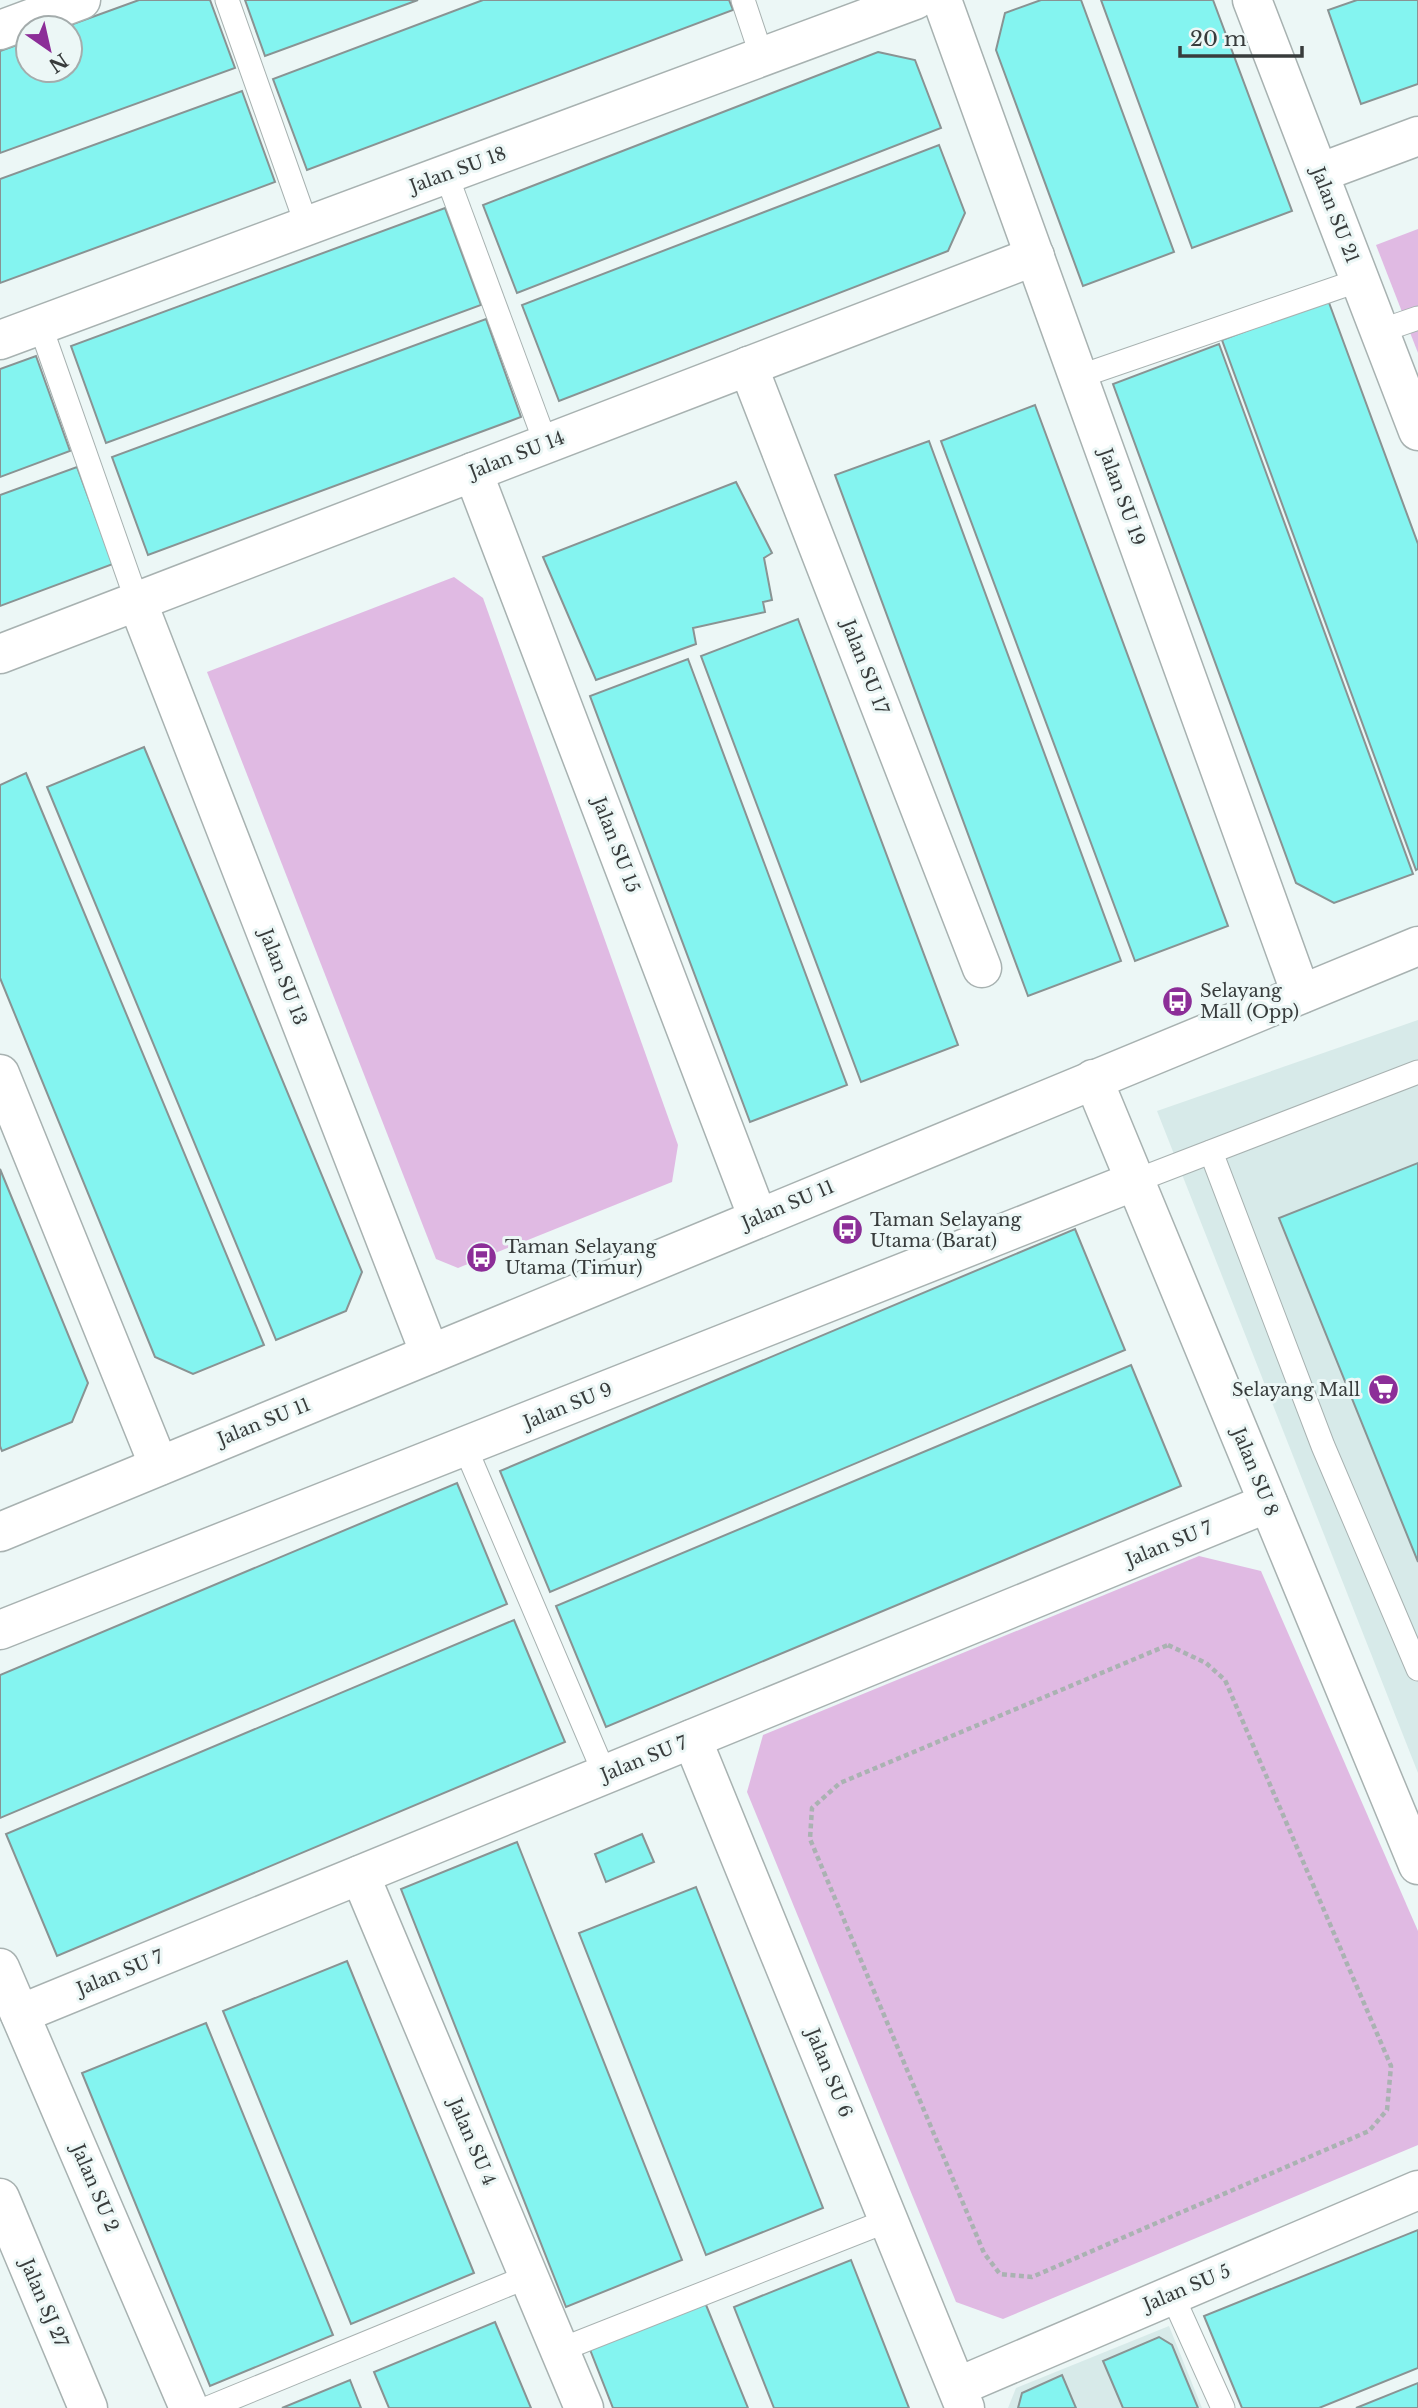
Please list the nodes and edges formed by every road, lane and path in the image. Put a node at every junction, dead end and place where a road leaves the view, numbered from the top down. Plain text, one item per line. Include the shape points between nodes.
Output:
1 (81, 0) edge
2 (227, 0) edge
3 (743, 0) edge
4 (915, 0) edge
5 (942, 0) edge
6 (1252, 0) edge
7 (0, 30) edge
8 (762, 57) junction
9 (1418, 136) edge
10 (1319, 173) junction
11 (446, 174) junction
12 (307, 226) junction
13 (1034, 256) junction
14 (1360, 280) junction
15 (1418, 318) edge
16 (40, 325) junction
17 (1380, 331) junction
18 (0, 340) edge
19 (748, 366) junction
20 (1079, 377) junction
21 (1418, 431) edge
22 (546, 444) junction
23 (473, 472) junction
24 (137, 601) junction
25 (0, 654) edge
26 (1418, 946) edge
27 (982, 968) dead end
28 (1301, 994) junction
29 (1418, 1072) edge
30 (0, 1074) edge
31 (1093, 1079) junction
32 (1211, 1152) junction
33 (1135, 1181) junction
34 (758, 1217) junction
35 (430, 1354) junction
36 (464, 1447) junction
37 (159, 1466) junction
38 (1268, 1503) junction
39 (0, 1532) edge
40 (0, 1630) edge
41 (1418, 1669) edge
42 (692, 1739) junction
43 (605, 1775) junction
44 (1418, 1865) edge
45 (360, 1875) junction
46 (0, 1968) edge
47 (20, 2014) junction
48 (1391, 2066) joint
49 (1418, 2190) edge
50 (0, 2198) edge
51 (889, 2220) junction
52 (529, 2276) junction
53 (1172, 2295) junction
54 (559, 2350) junction
55 (961, 2397) edge
56 (88, 2408) edge
57 (189, 2408) edge
58 (208, 2408) edge
59 (584, 2408) edge
60 (1223, 2408) edge

1 - 7 street
2 - 12 lane
3 - 8 lane
4 - 8 street, Jalan SU 18
5 - 13 street, Jalan SU 19
6 - 10 street, Jalan SU 21
8 - 11 street, Jalan SU 18
9 - 10 street
10 - 14 street, Jalan SU 21
11 - 12 street, Jalan SU 18
11 - 22 lane
12 - 16 street, Jalan SU 18
13 - 19 street, Jalan SU 14
13 - 20 street, Jalan SU 19
14 - 17 street, Jalan SU 21
14 - 20 lane
15 - 17 lane
16 - 18 street, Jalan SU 18
16 - 24 lane
17 - 21 street, Jalan SU 21
19 - 22 street, Jalan SU 14
19 - 27 street, Jalan SU 17
20 - 28 street, Jalan SU 19
22 - 23 street, Jalan SU 14
23 - 24 street, Jalan SU 14
23 - 34 street, Jalan SU 15
24 - 25 street, Jalan SU 14
24 - 35 street, Jalan SU 13
26 - 28 street, Jalan SU 11
28 - 31 street, Jalan SU 11
29 - 32 lane
30 - 37 street
31 - 33 street, Jalan SU 8
31 - 34 street, Jalan SU 11
32 - 33 lane
32 - 41 lane via 1323,1446
33 - 36 street, Jalan SU 9
33 - 38 street, Jalan SU 8
34 - 35 street, Jalan SU 11
35 - 37 street, Jalan SU 11
36 - 40 street, Jalan SU 9
36 - 43 lane
37 - 39 street, Jalan SU 11
38 - 42 street, Jalan SU 7
38 - 44 street, Jalan SU 8
42 - 43 street, Jalan SU 7
42 - 51 street, Jalan SU 6
43 - 45 street, Jalan SU 7
45 - 47 street, Jalan SU 7
45 - 52 street, Jalan SU 4
46 - 47 street, Jalan SU 2
47 - 57 street, Jalan SU 2
48 - 48 path via 1387,2110 1369,2131 1032,2277 1000,2274 984,2253 810,1839 812,1808 840,1783 1168,1646 1206,1662 1224,1680
49 - 53 street, Jalan SU 5
50 - 56 street, Jalan SJ 27
51 - 54 lane
51 - 55 street, Jalan SU 6
52 - 54 street, Jalan SU 4
52 - 58 lane
53 - 55 street, Jalan SU 5
53 - 60 lane
54 - 59 street, Jalan SU 4

